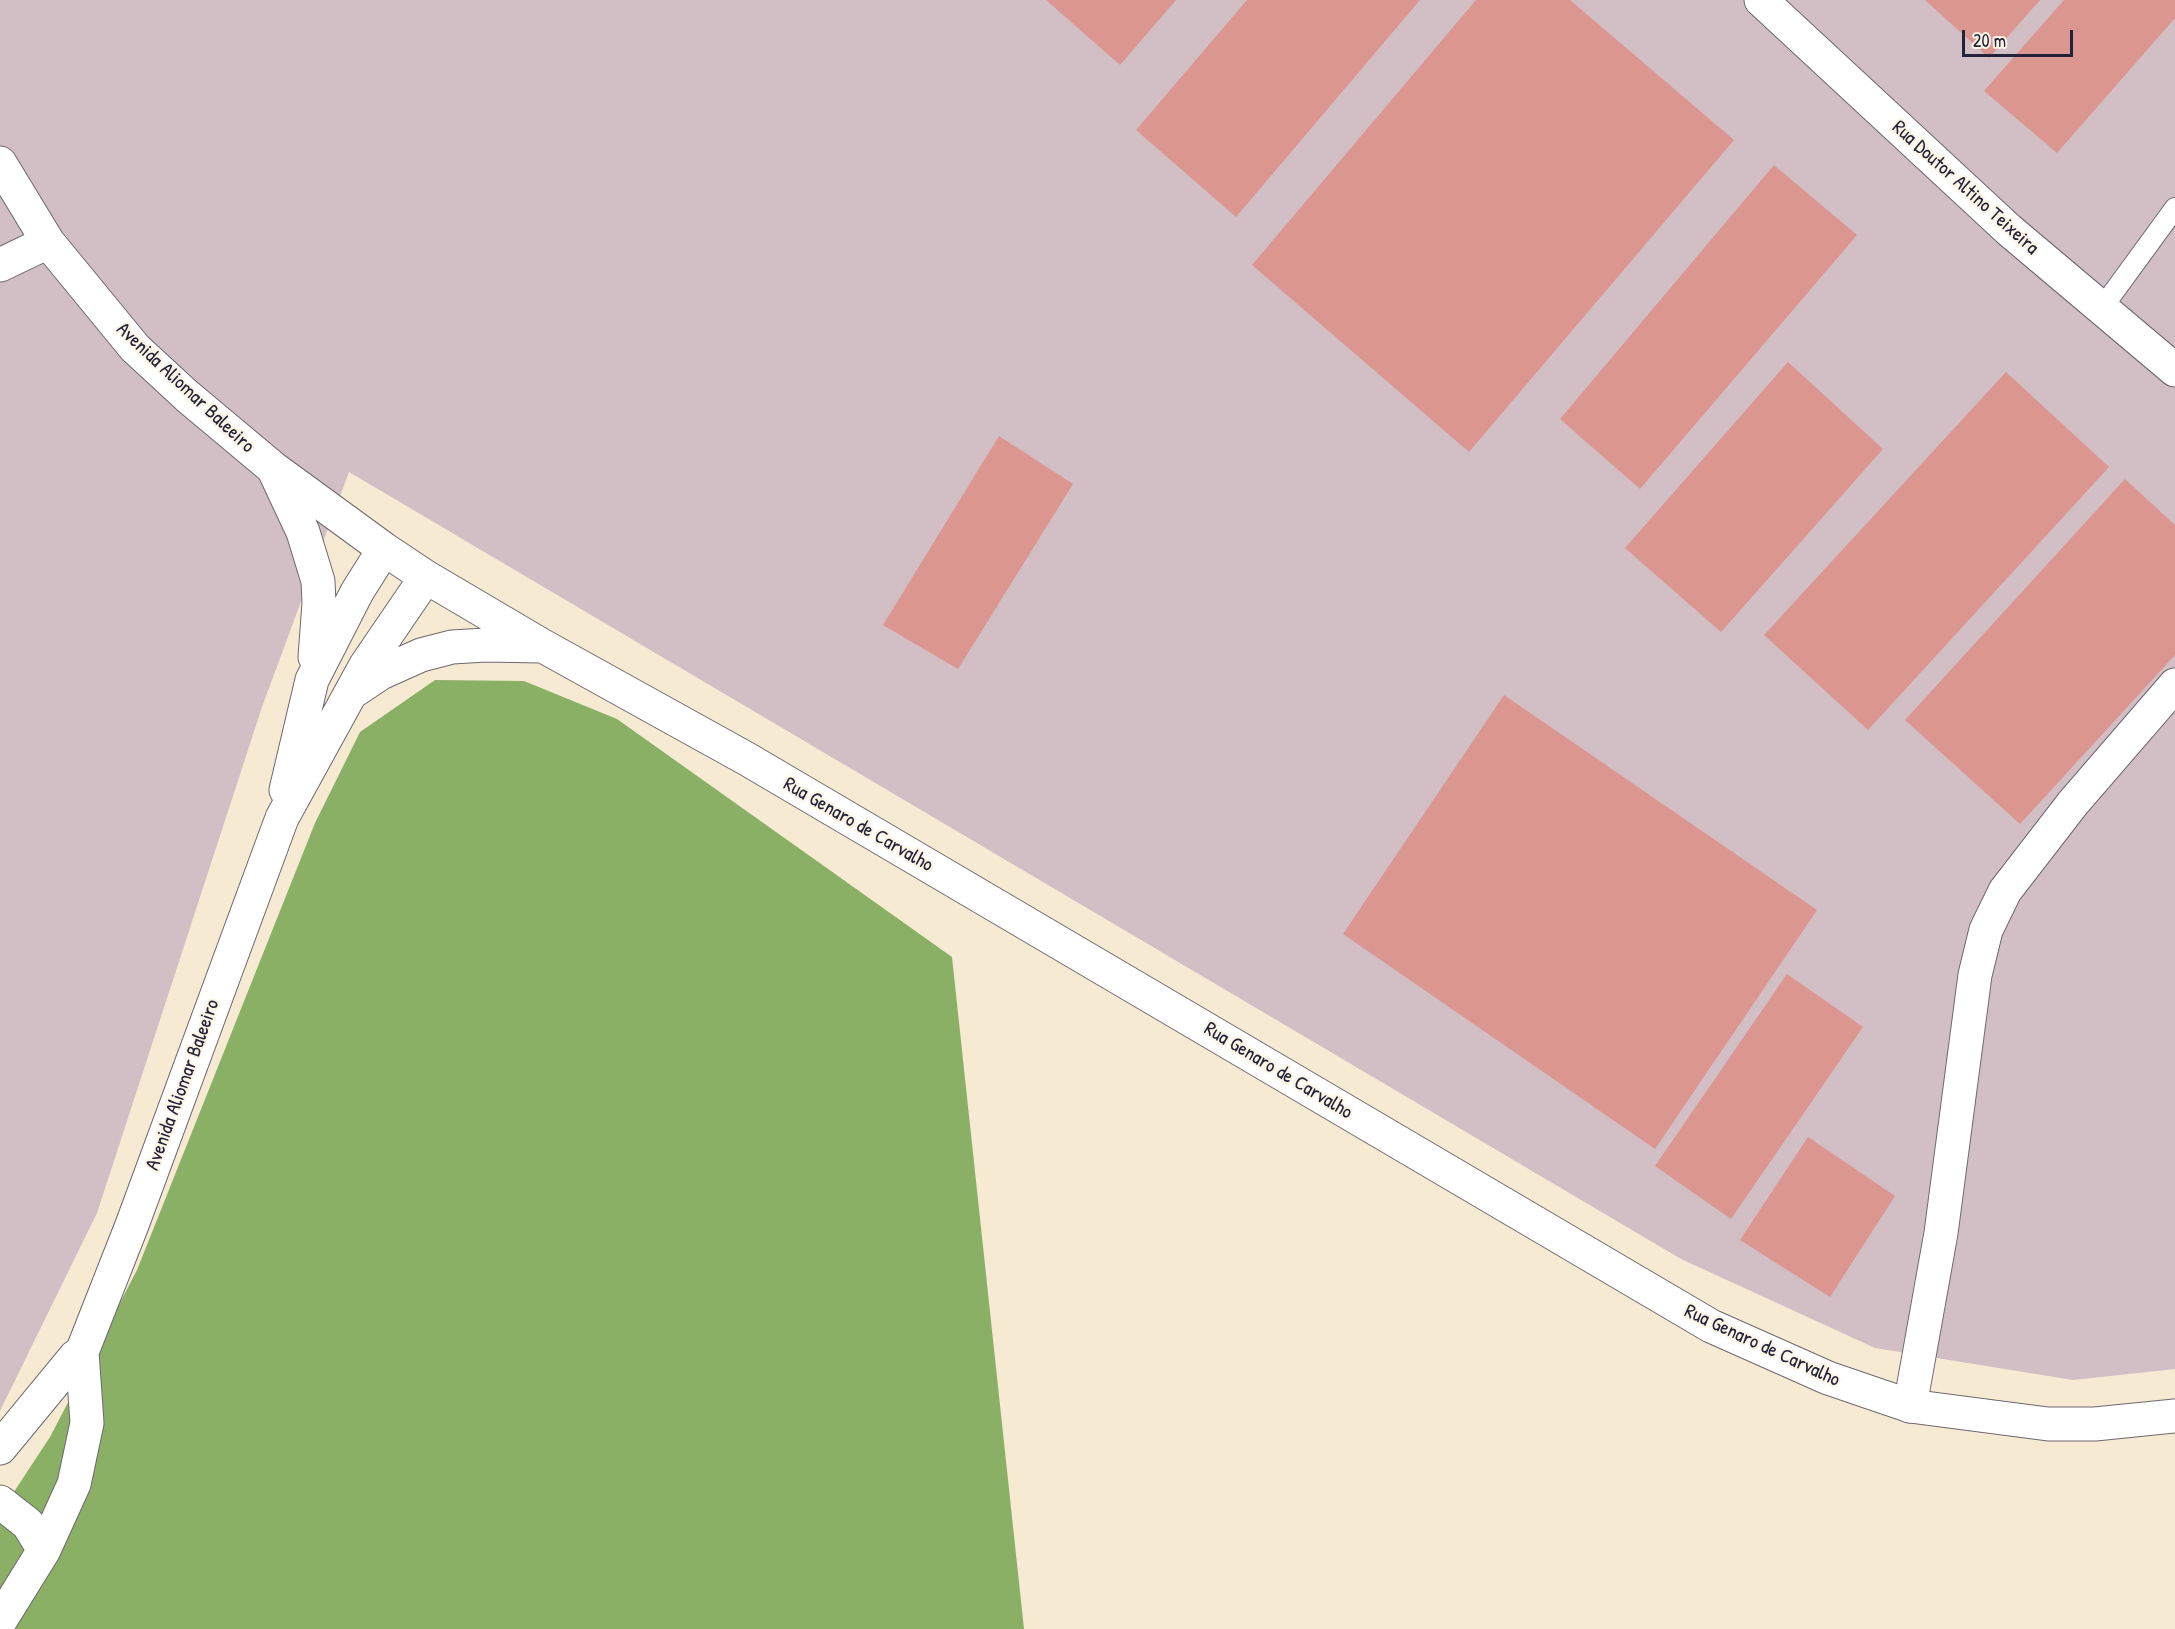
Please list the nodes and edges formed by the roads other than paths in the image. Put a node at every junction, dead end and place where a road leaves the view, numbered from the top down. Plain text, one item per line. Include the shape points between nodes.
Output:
1 (1761, 0) edge
2 (0, 163) edge
3 (2175, 208) edge
4 (48, 242) junction
5 (0, 265) edge
6 (2102, 309) junction
7 (2175, 370) edge
8 (273, 468) junction
9 (384, 549) junction
10 (426, 578) junction
11 (543, 646) junction
12 (312, 680) junction
13 (2175, 686) edge
14 (352, 692) junction
15 (282, 818) junction
16 (82, 1352) junction
17 (1910, 1406) junction
18 (2175, 1416) edge
19 (0, 1448) edge
20 (0, 1502) edge
21 (44, 1550) junction
22 (0, 1621) edge

1 - 6 main road, Rua Doutor Altino Teixeira via 2009,230
2 - 4 main road, Avenida Aliomar Baleeiro
3 - 6 lane
4 - 5 main road
4 - 8 main road, Avenida Aliomar Baleeiro via 135,348
6 - 7 main road, Rua Doutor Altino Teixeira
8 - 9 main road, Avenida Aliomar Baleeiro
8 - 12 main road via 311,552 318,581
9 - 10 main road, Avenida Aliomar Baleeiro
9 - 12 main road, Avenida Aliomar Baleeiro
10 - 11 main road, Rua Genaro de Carvalho
10 - 14 main road, Avenida Aliomar Baleeiro via 395,618
11 - 14 main road via 463,646 421,655 381,673
11 - 17 main road, Rua Genaro de Carvalho via 747,759 1711,1326 1828,1378
12 - 15 main road, Avenida Aliomar Baleeiro
13 - 17 main road via 2018,873 1986,930 1975,975 1941,1233
14 - 15 main road, Avenida Aliomar Baleeiro
15 - 16 main road, Avenida Aliomar Baleeiro
16 - 19 main road, Avenida Aliomar Baleeiro
16 - 21 main road, Avenida Aliomar Baleeiro via 87,1423 74,1484
17 - 18 main road, Rua Genaro de Carvalho via 2048,1424
20 - 21 main road via 28,1524
21 - 22 main road, Avenida Aliomar Baleeiro

